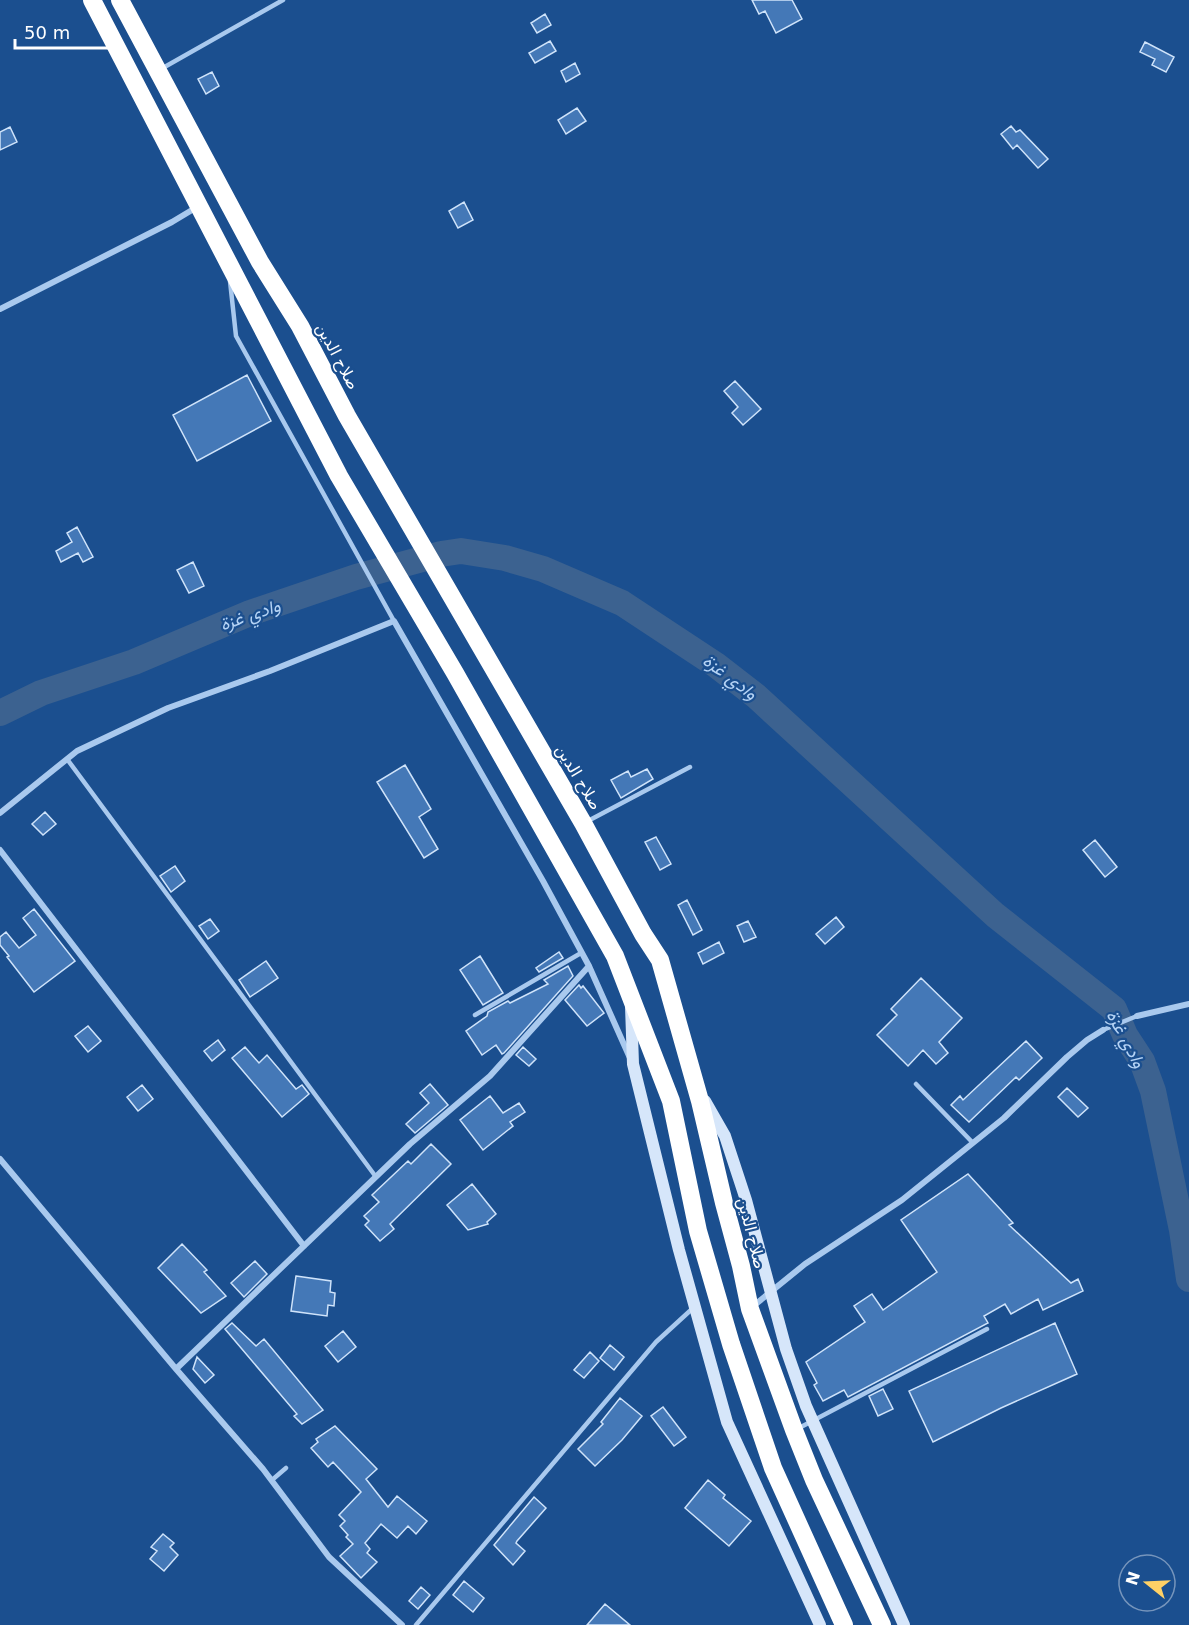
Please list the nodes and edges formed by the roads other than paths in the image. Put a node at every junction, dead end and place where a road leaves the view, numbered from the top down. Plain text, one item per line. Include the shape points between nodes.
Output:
1 (92, 0) edge
2 (120, 0) edge
3 (283, 0) edge
4 (159, 70) junction
5 (200, 206) junction
6 (229, 263) junction
7 (0, 309) edge
8 (394, 621) junction
9 (67, 759) junction
10 (690, 767) dead end
11 (0, 813) edge
12 (583, 823) junction
13 (0, 849) edge
14 (581, 952) junction
15 (589, 966) junction
16 (630, 996) junction
17 (1189, 1004) edge
18 (475, 1015) dead end
19 (1137, 1016) joint
20 (1103, 1030) joint
21 (633, 1064) junction
22 (696, 1084) junction
23 (916, 1084) dead end
24 (973, 1143) junction
25 (0, 1159) edge
26 (376, 1177) junction
27 (304, 1246) junction
28 (770, 1293) junction
29 (694, 1307) junction
30 (750, 1310) junction
31 (987, 1329) dead end
32 (176, 1369) junction
33 (794, 1430) junction
34 (286, 1468) dead end
35 (272, 1480) junction
36 (402, 1625) edge
37 (416, 1625) edge
38 (820, 1625) edge
39 (844, 1625) edge
40 (882, 1625) edge
41 (904, 1625) edge

1 - 5 highway
2 - 4 highway, صلاح الدين
3 - 4 lane
4 - 12 highway, صلاح الدين via 260,262
5 - 6 highway
5 - 7 street
6 - 8 lane via 236,336
6 - 16 highway via 339,476 615,956
8 - 9 street via 168,708
8 - 14 street
9 - 11 street
9 - 26 lane
10 - 12 lane
12 - 22 highway, صلاح الدين via 660,960
13 - 27 street
14 - 15 street
14 - 18 lane
15 - 21 street
15 - 26 street via 490,1076
16 - 21 main road
16 - 39 highway via 671,1101 698,1231 773,1468
17 - 19 street
19 - 20 lane
20 - 24 street via 1067,1057
21 - 29 main road
22 - 28 main road via 725,1136
22 - 30 highway, صلاح الدين
23 - 24 lane
24 - 28 street via 902,1200 805,1264
25 - 32 street
26 - 27 street
27 - 32 street
28 - 30 street
28 - 41 main road via 807,1408
29 - 37 lane via 656,1342
29 - 38 main road via 727,1422
30 - 33 highway, صلاح الدين
31 - 33 lane
32 - 35 street
33 - 40 highway, صلاح الدين
34 - 35 lane
35 - 36 street via 329,1557

